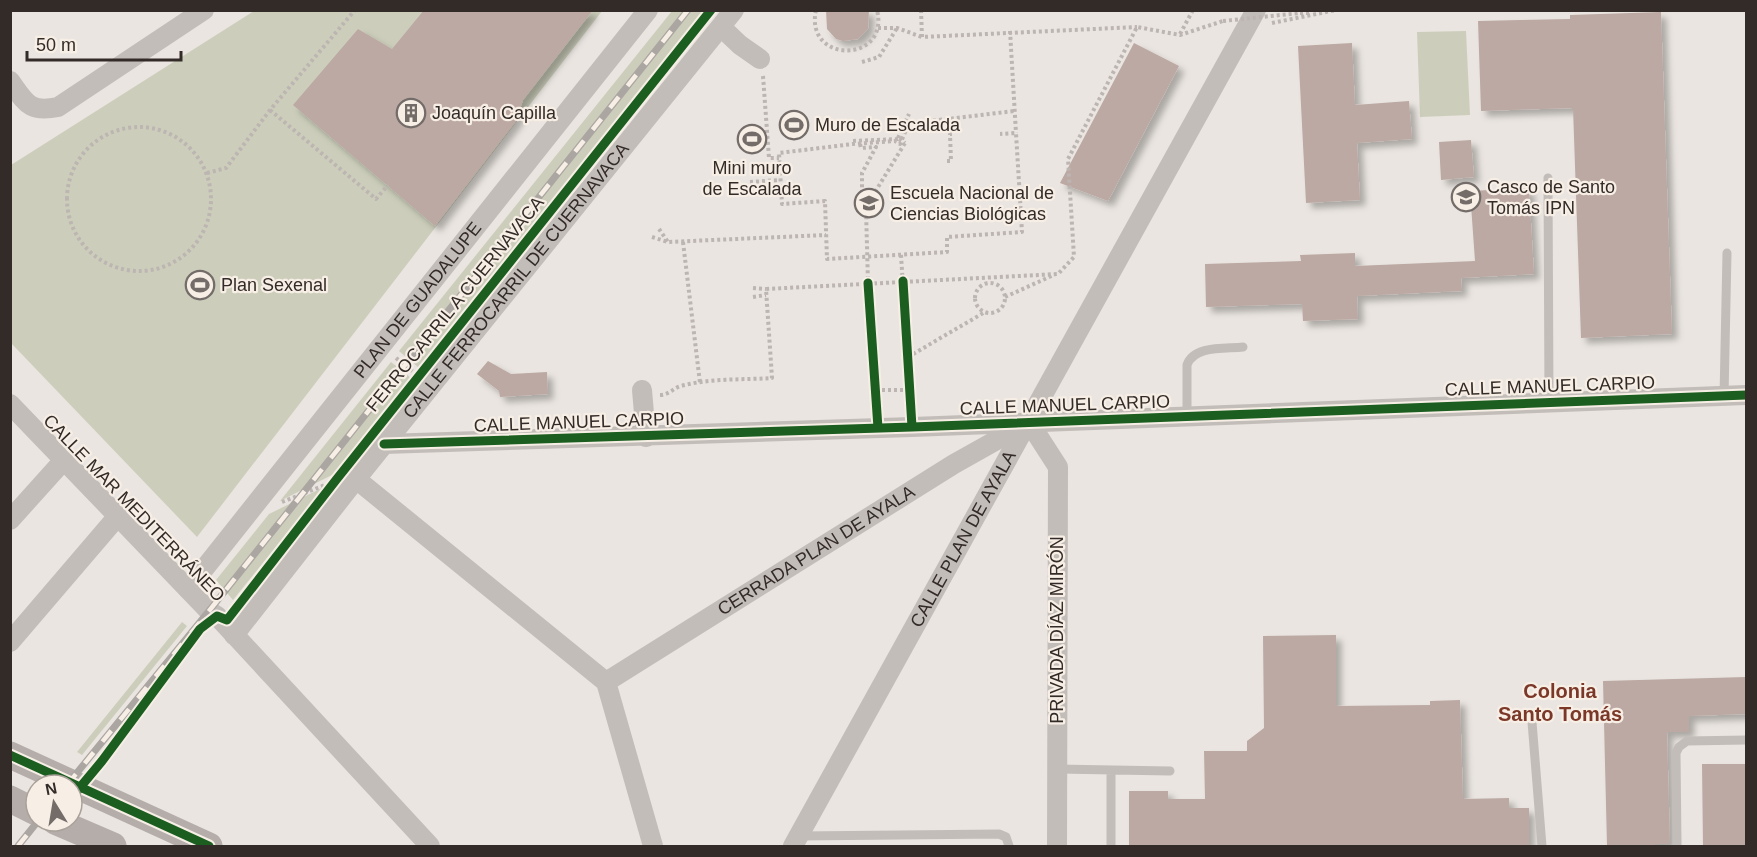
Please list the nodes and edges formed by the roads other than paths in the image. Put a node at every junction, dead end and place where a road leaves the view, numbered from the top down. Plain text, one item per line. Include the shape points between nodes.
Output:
1 (204, 10) edge
2 (648, 10) edge
3 (734, 10) edge
4 (1256, 10) edge
5 (721, 27) junction
6 (762, 67) road end
7 (10, 81) edge
8 (1548, 178) dead end
9 (1727, 253) dead end
10 (1244, 347) dead end
11 (642, 393) road end
12 (1746, 395) edge
13 (1724, 396) junction
14 (1549, 402) junction
15 (10, 404) edge
16 (1187, 416) junction
17 (1029, 422) junction
18 (646, 437) junction
19 (384, 444) junction
20 (64, 460) junction
21 (356, 479) junction
22 (117, 517) junction
23 (10, 520) edge
24 (188, 589) junction
25 (234, 635) junction
26 (10, 642) edge
27 (606, 682) junction
28 (1532, 722) dead end
29 (1746, 740) edge
30 (10, 755) edge
31 (1057, 769) junction
32 (1112, 770) junction
33 (1170, 771) dead end
34 (10, 799) edge
35 (24, 806) edge
36 (144, 818) junction
37 (84, 833) edge
38 (796, 841) edge
39 (115, 846) edge
40 (209, 846) edge
41 (430, 846) edge
42 (653, 846) edge
43 (1009, 846) edge
44 (1057, 846) edge
45 (1111, 846) edge
46 (1542, 846) edge
47 (1677, 846) edge

1 - 7 street via 58,107 41,111 26,103
2 - 24 street, PLAN DE GUADALUPE
3 - 5 street, CALLE FERROCARRIL DE CUERNAVACA
4 - 17 street, CALLE PLAN DE AYALA
5 - 6 street
5 - 19 street, CALLE FERROCARRIL DE CUERNAVACA
8 - 14 lane
9 - 13 lane
10 - 16 lane via 1199,351 1190,357
11 - 18 street
12 - 13 street, CALLE MANUEL CARPIO
13 - 14 street, CALLE MANUEL CARPIO
14 - 16 street, CALLE MANUEL CARPIO
15 - 20 street, CALLE MAR MEDITERRÁNEO
16 - 17 street, CALLE MANUEL CARPIO
17 - 18 street, CALLE MANUEL CARPIO
17 - 27 street, CERRADA PLAN DE AYALA via 944,470
17 - 31 street, PRIVADA DÍAZ MIRÓN via 1058,467
17 - 38 street, CALLE PLAN DE AYALA
18 - 19 street, CALLE MANUEL CARPIO
19 - 21 street, CALLE FERROCARRIL DE CUERNAVACA
20 - 22 street, CALLE MAR MEDITERRÁNEO
20 - 23 street
21 - 25 street, CALLE FERROCARRIL DE CUERNAVACA
21 - 27 street
22 - 24 street, CALLE MAR MEDITERRÁNEO
22 - 26 street
24 - 25 street, CALLE MAR MEDITERRÁNEO
25 - 41 street, CALLE MAR MEDITERRÁNEO
27 - 42 street
28 - 46 lane
29 - 47 lane via 1687,741 1679,747
30 - 36 main road
31 - 32 lane
31 - 44 street, PRIVADA DÍAZ MIRÓN
32 - 33 lane
32 - 45 lane
34 - 35 main road
36 - 39 main road via 120,818 113,832
36 - 40 main road
37 - 39 main road
38 - 43 lane via 999,834 1006,837

